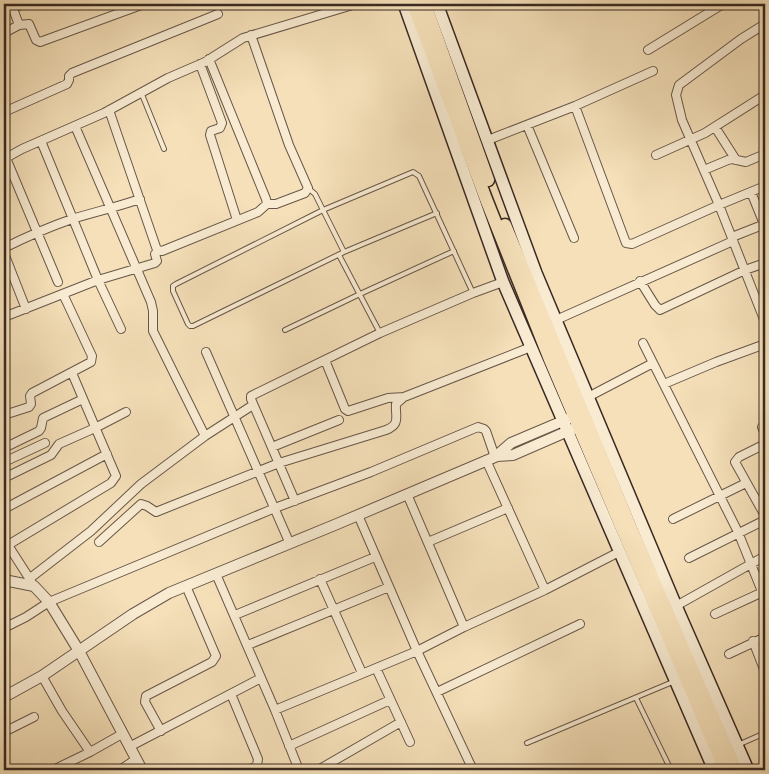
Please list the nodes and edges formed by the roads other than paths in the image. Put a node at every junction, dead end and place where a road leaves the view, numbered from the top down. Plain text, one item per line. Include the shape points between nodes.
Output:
1 (24, 4) edge
2 (144, 4) edge
3 (356, 4) edge
4 (404, 4) edge
5 (413, 4) edge
6 (425, 4) edge
7 (437, 4) edge
8 (723, 4) edge
9 (11, 5) edge
10 (218, 14) dead end
11 (765, 24) edge
12 (19, 25) junction
13 (4, 33) edge
14 (251, 35) junction
15 (648, 50) dead end
16 (209, 59) junction
17 (200, 64) junction
18 (653, 71) dead end
19 (141, 92) junction
20 (765, 95) edge
21 (575, 106) junction
22 (110, 110) junction
23 (4, 112) edge
24 (527, 125) junction
25 (75, 126) junction
26 (715, 127) junction
27 (690, 139) junction
28 (488, 140) junction
29 (41, 141) junction
30 (164, 149) dead end
31 (765, 154) edge
32 (656, 155) dead end
33 (5, 158) edge
34 (736, 160) junction
35 (704, 170) junction
36 (765, 186) edge
37 (308, 188) junction
38 (751, 192) junction
39 (140, 199) junction
40 (267, 204) junction
41 (719, 205) junction
42 (110, 209) junction
43 (323, 210) junction
44 (437, 213) junction
45 (74, 218) junction
46 (237, 220) junction
47 (765, 224) edge
48 (37, 232) junction
49 (574, 238) dead end
50 (732, 239) junction
51 (4, 248) edge
52 (159, 251) junction
53 (344, 252) junction
54 (454, 252) junction
55 (4, 253) edge
56 (339, 255) junction
57 (765, 263) edge
58 (136, 268) junction
59 (745, 270) junction
60 (98, 280) junction
61 (640, 281) junction
62 (58, 282) dead end
63 (503, 282) junction
64 (473, 293) junction
65 (63, 294) junction
66 (360, 294) junction
67 (26, 309) junction
68 (4, 318) edge
69 (556, 320) junction
70 (765, 322) edge
71 (121, 329) dead end
72 (285, 330) dead end
73 (380, 333) junction
74 (643, 343) dead end
75 (765, 344) edge
76 (532, 347) junction
77 (206, 352) dead end
78 (325, 360) junction
79 (653, 363) junction
80 (72, 373) junction
81 (664, 384) junction
82 (404, 397) junction
83 (83, 399) junction
84 (253, 405) junction
85 (126, 412) dead end
86 (4, 416) edge
87 (581, 417) junction
88 (233, 418) junction
89 (339, 420) dead end
90 (95, 428) junction
91 (205, 436) junction
92 (45, 443) dead end
93 (765, 444) edge
94 (272, 447) junction
95 (4, 448) edge
96 (107, 454) junction
97 (493, 458) junction
98 (4, 462) edge
99 (279, 463) junction
100 (258, 471) junction
101 (4, 478) edge
102 (746, 483) junction
103 (133, 491) junction
104 (407, 494) junction
105 (719, 496) junction
106 (295, 501) junction
107 (141, 504) junction
108 (4, 508) edge
109 (275, 508) junction
110 (508, 508) junction
111 (358, 515) junction
112 (673, 519) dead end
113 (738, 532) junction
114 (6, 542) edge
115 (98, 542) dead end
116 (428, 542) junction
117 (290, 544) junction
118 (619, 552) junction
119 (765, 556) edge
120 (376, 557) junction
121 (689, 558) dead end
122 (750, 564) junction
123 (216, 574) junction
124 (320, 579) junction
125 (4, 580) edge
126 (32, 582) junction
127 (186, 586) junction
128 (389, 587) junction
129 (545, 590) junction
130 (764, 594) edge
131 (49, 602) junction
132 (676, 606) junction
133 (334, 610) junction
134 (715, 614) dead end
135 (235, 615) junction
136 (580, 624) dead end
137 (464, 627) junction
138 (4, 628) edge
139 (765, 636) edge
140 (754, 641) junction
141 (248, 645) junction
142 (78, 651) junction
143 (417, 651) junction
144 (729, 654) dead end
145 (376, 668) junction
146 (765, 672) edge
147 (362, 673) junction
148 (42, 676) junction
149 (261, 678) junction
150 (675, 681) junction
151 (437, 692) junction
152 (231, 694) junction
153 (4, 697) edge
154 (636, 698) junction
155 (390, 700) junction
156 (275, 710) junction
157 (34, 717) dead end
158 (401, 722) junction
159 (160, 730) junction
160 (4, 732) edge
161 (765, 733) edge
162 (122, 734) junction
163 (410, 742) dead end
164 (527, 743) dead end
165 (737, 745) junction
166 (289, 746) junction
167 (129, 747) junction
168 (90, 752) junction
169 (136, 759) junction
170 (53, 770) edge
171 (120, 770) edge
172 (142, 770) edge
173 (250, 770) edge
174 (298, 770) edge
175 (318, 770) edge
176 (473, 770) edge
177 (671, 770) edge
178 (714, 770) edge
179 (726, 770) edge
180 (736, 770) edge
181 (748, 770) edge

1 - 9 street via 18,7
2 - 12 street via 40,42 29,24
3 - 14 street
4 - 63 main road
5 - 87 main road via 551,362
6 - 87 main road via 493,194
7 - 28 main road
8 - 15 street
9 - 12 street
10 - 23 street via 72,73 67,84
11 - 27 street via 676,89 678,110
12 - 13 street
14 - 16 street
14 - 37 street via 289,145
16 - 17 street
16 - 40 street
17 - 19 street
17 - 46 street via 222,123 210,135
18 - 21 street
19 - 22 street
19 - 30 lane
20 - 26 street
21 - 24 street
21 - 41 street via 626,243 632,244
22 - 25 street
22 - 39 street
24 - 28 street
24 - 49 street
25 - 29 street
25 - 42 street
26 - 27 street
26 - 34 street
27 - 32 street
27 - 35 street
28 - 69 main road
29 - 33 street
29 - 45 street
31 - 34 street via 746,162
33 - 48 street
34 - 35 street
35 - 41 street
36 - 38 street
37 - 40 street via 305,193 276,204
37 - 43 lane
38 - 41 street
38 - 47 street
39 - 42 street
39 - 52 street
40 - 46 street via 258,212
41 - 50 street
42 - 45 street
42 - 58 street
43 - 44 lane via 413,172 419,176
43 - 53 lane
43 - 56 lane via 176,284 173,290 188,324 193,326
44 - 53 lane
44 - 54 lane
45 - 48 street
45 - 60 street
46 - 52 street
47 - 50 street
48 - 51 street
48 - 62 street
50 - 59 street
50 - 61 street
52 - 58 street via 155,254 156,262
53 - 56 lane
54 - 64 lane
54 - 66 lane
55 - 67 street
56 - 66 lane
57 - 59 street
58 - 60 street
58 - 91 street via 153,306 153,331
59 - 61 street via 660,310
59 - 70 street
60 - 65 street
60 - 71 street
61 - 69 street
63 - 64 street
63 - 76 main road
64 - 73 street
65 - 67 street
65 - 80 street via 92,356 91,362
66 - 72 lane
66 - 73 lane
67 - 68 street
69 - 87 main road
73 - 78 street
74 - 79 street
75 - 81 street
76 - 82 street
76 - 87 main road
77 - 88 street
78 - 82 street via 345,410
78 - 84 street via 254,393 251,396
79 - 81 street
79 - 87 street
80 - 83 street
80 - 86 street via 32,394 29,407
81 - 105 street
82 - 99 street via 396,404 397,419 393,427
83 - 90 street
83 - 95 street via 43,418 39,431
84 - 88 street
84 - 94 street
85 - 90 street
87 - 97 street via 513,455
87 - 118 main road
87 - 132 main road
87 - 179 main road
87 - 180 main road
88 - 91 street
88 - 100 street
89 - 94 street
90 - 96 street
90 - 101 street via 59,444 51,455
91 - 103 street
92 - 98 street
93 - 102 street via 736,459
94 - 99 street
96 - 108 street
96 - 114 street via 116,472 111,483
97 - 104 street
97 - 106 street via 486,431 478,427
97 - 110 street
99 - 100 street
99 - 106 street
100 - 107 street via 156,512
100 - 109 street
102 - 105 street
102 - 113 street via 765,518 759,524
103 - 107 street
103 - 126 street
104 - 111 street
104 - 116 street
105 - 112 street
105 - 113 street
106 - 109 street
107 - 115 street
109 - 117 street
109 - 131 street
110 - 116 street
110 - 129 street
111 - 117 street
111 - 120 street
113 - 121 street
113 - 122 street
114 - 126 street
116 - 137 street
117 - 123 street
118 - 129 street
118 - 150 main road
119 - 122 street
120 - 124 street
120 - 128 street
122 - 130 street
122 - 132 street
123 - 127 street
123 - 135 street
124 - 133 street
124 - 135 street
125 - 126 street
126 - 131 street
127 - 142 street via 151,602
127 - 159 street via 216,656 212,662 146,696 145,702
128 - 133 street
128 - 143 street
129 - 137 street
130 - 134 street
131 - 138 street
131 - 142 street
132 - 165 main road
133 - 141 street
133 - 147 street
135 - 141 street
136 - 151 street
137 - 143 street
139 - 140 street
140 - 144 street
140 - 146 street
141 - 149 street
142 - 148 street
142 - 162 street
143 - 145 street
143 - 151 street
145 - 147 street
145 - 155 street
147 - 156 street
148 - 153 street
148 - 168 street
149 - 152 street
149 - 156 street
150 - 154 lane
150 - 178 main road
151 - 176 street
152 - 159 street
152 - 173 street via 258,759 258,765
154 - 164 lane
154 - 177 lane
155 - 158 street
155 - 166 street
156 - 166 street
157 - 160 street
158 - 163 street
158 - 175 street
159 - 167 street
161 - 165 lane
162 - 167 street
162 - 168 street
165 - 181 main road
166 - 174 street
167 - 169 street
168 - 170 street
169 - 171 street
169 - 172 street

